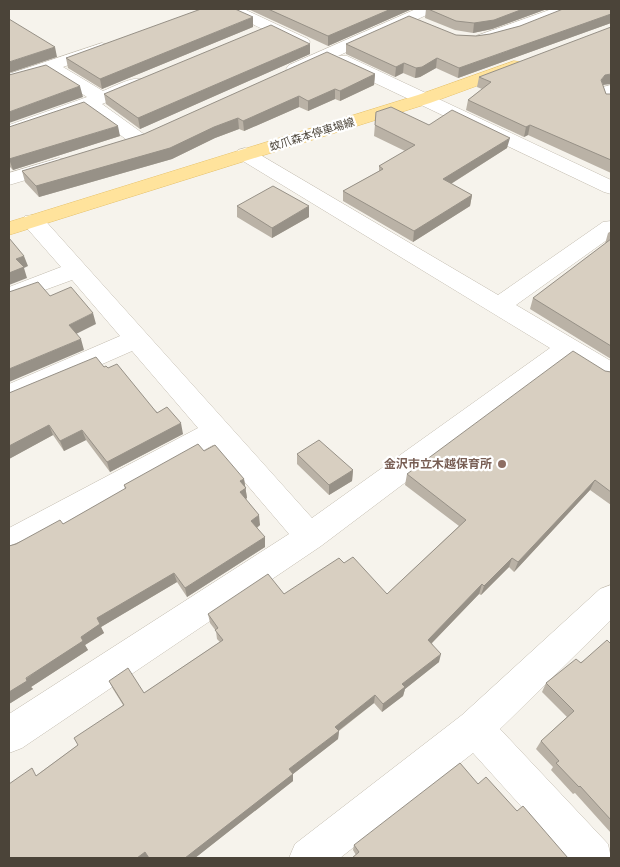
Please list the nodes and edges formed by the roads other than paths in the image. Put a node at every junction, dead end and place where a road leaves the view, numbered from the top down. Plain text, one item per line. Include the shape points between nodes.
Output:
1 (232, 9) edge
2 (428, 9) edge
3 (566, 9) edge
4 (408, 18) junction
5 (424, 25) edge
6 (272, 27) junction
7 (254, 35) edge
8 (463, 40) edge
9 (116, 43) edge
10 (328, 54) junction
11 (534, 59) edge
12 (9, 60) edge
13 (51, 67) junction
14 (283, 74) edge
15 (27, 75) junction
16 (155, 76) edge
17 (9, 80) edge
18 (611, 90) edge
19 (424, 99) junction
20 (611, 99) edge
21 (95, 101) junction
22 (9, 130) edge
23 (156, 131) edge
24 (138, 139) junction
25 (114, 147) edge
26 (245, 154) junction
27 (75, 159) edge
28 (9, 179) edge
29 (611, 188) edge
30 (33, 221) junction
31 (611, 227) edge
32 (9, 229) edge
33 (75, 270) junction
34 (9, 295) edge
35 (499, 306) junction
36 (136, 339) junction
37 (568, 348) junction
38 (611, 373) edge
39 (9, 395) edge
40 (216, 430) junction
41 (310, 538) junction
42 (9, 543) edge
43 (608, 608) edge
44 (475, 728) junction
45 (9, 735) edge
46 (309, 858) edge
47 (594, 858) edge

1 - 6 street
2 - 4 street
3 - 8 street via 485,39
4 - 5 street
4 - 10 street
6 - 7 street
6 - 10 street
9 - 13 street
10 - 14 street
10 - 19 street
11 - 19 main road, 蚊爪森本停車場線
12 - 15 street
13 - 15 street
13 - 21 street
15 - 17 street
16 - 21 street
18 - 20 street
19 - 26 main road, 蚊爪森本停車場線
19 - 29 street
21 - 22 street
21 - 24 street
23 - 24 street
24 - 25 street
26 - 30 main road, 蚊爪森本停車場線
26 - 35 street
27 - 28 street
30 - 32 main road, 蚊爪森本停車場線
30 - 33 street
31 - 35 street
33 - 34 street
33 - 36 street
35 - 37 street
36 - 39 street
36 - 40 street
37 - 38 street
37 - 41 street
40 - 41 street
40 - 42 street
41 - 45 street
43 - 44 street
44 - 46 street
44 - 47 street

